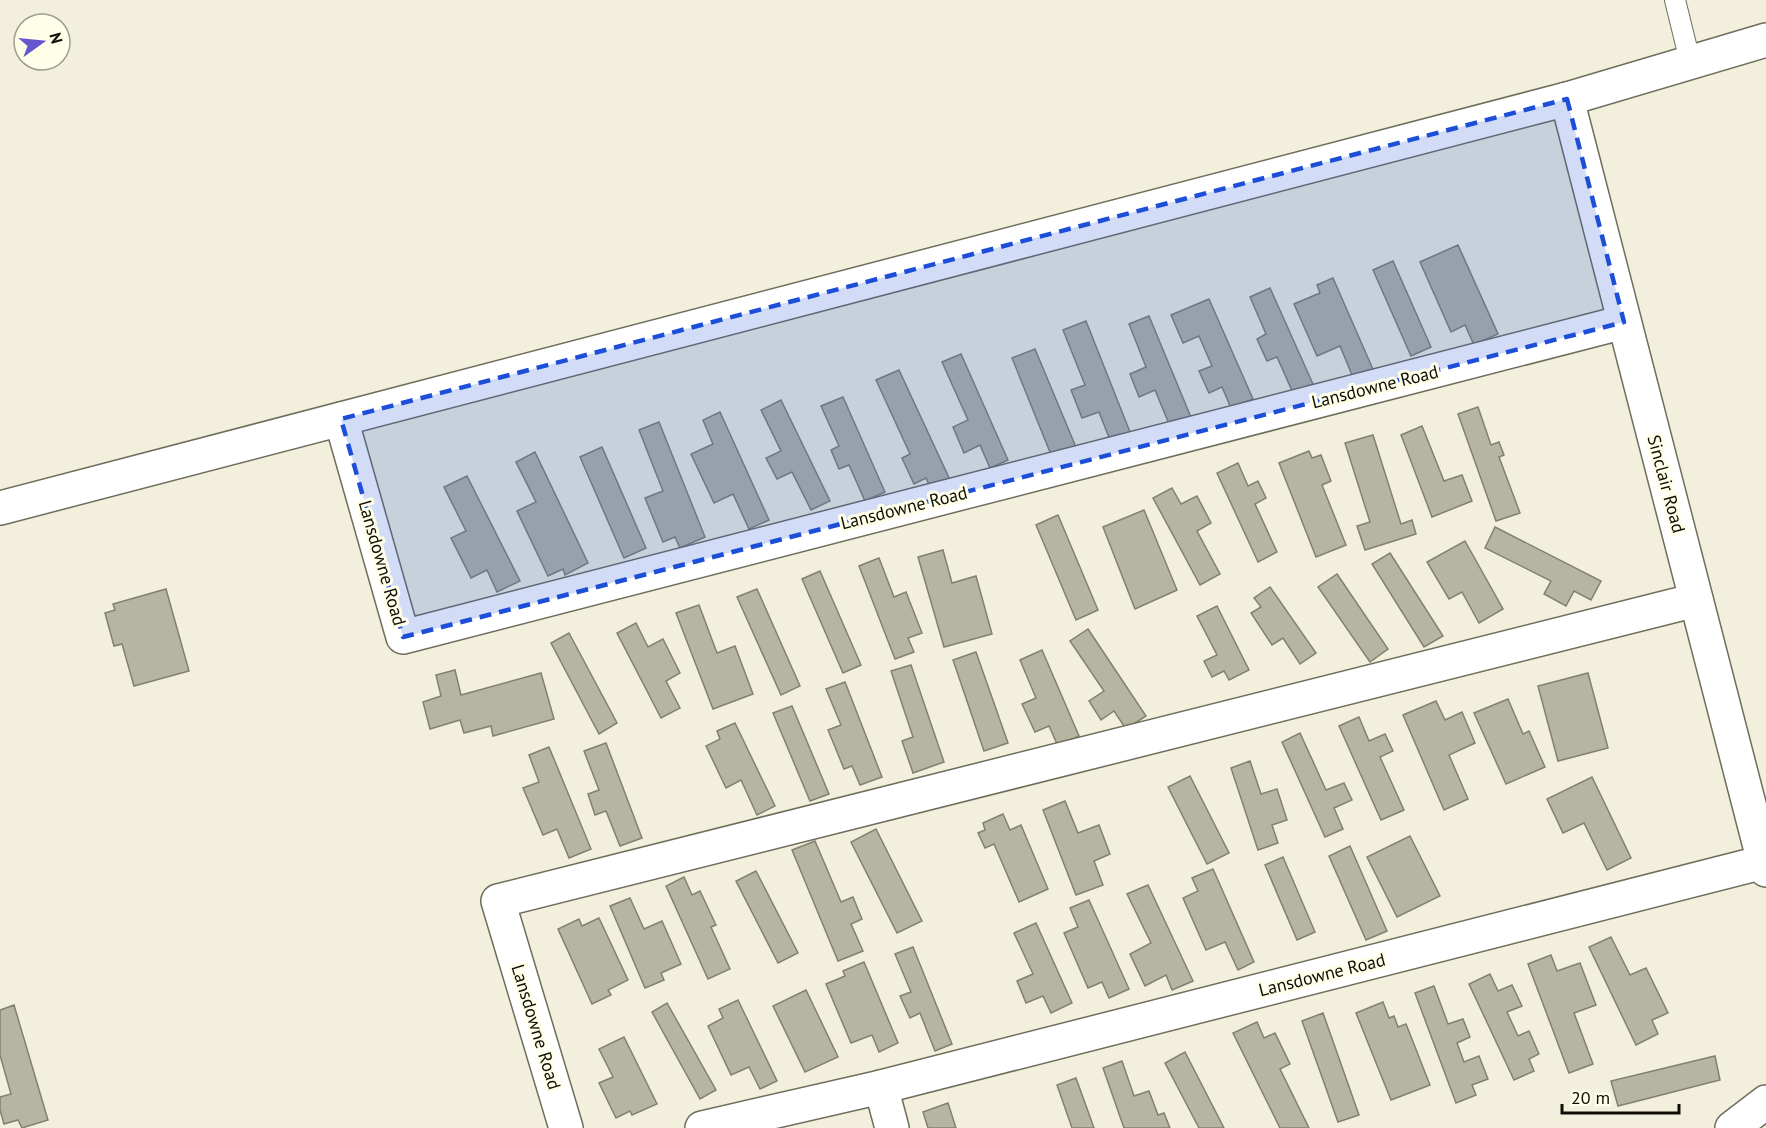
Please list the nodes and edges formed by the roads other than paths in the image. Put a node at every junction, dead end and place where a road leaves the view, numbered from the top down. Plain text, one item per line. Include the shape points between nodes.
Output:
1 (1675, 0) edge
2 (1766, 40) edge
3 (1690, 61) junction
4 (1567, 99) junction
5 (1624, 322) junction
6 (341, 419) junction
7 (0, 508) edge
8 (1696, 600) junction
9 (1765, 866) edge
10 (881, 1087) junction
11 (1766, 1101) edge
12 (566, 1128) edge
13 (702, 1128) edge
14 (892, 1128) edge
15 (1732, 1128) edge

1 - 3 lane
2 - 3 street
3 - 4 street
4 - 5 street, Sinclair Road
4 - 6 street
5 - 6 street, Lansdowne Road via 403,637
5 - 8 street, Sinclair Road
6 - 7 street
8 - 9 street, Sinclair Road
8 - 12 street, Lansdowne Road via 498,902
9 - 10 street, Lansdowne Road
10 - 13 street, Lansdowne Road
10 - 14 street
11 - 15 street

